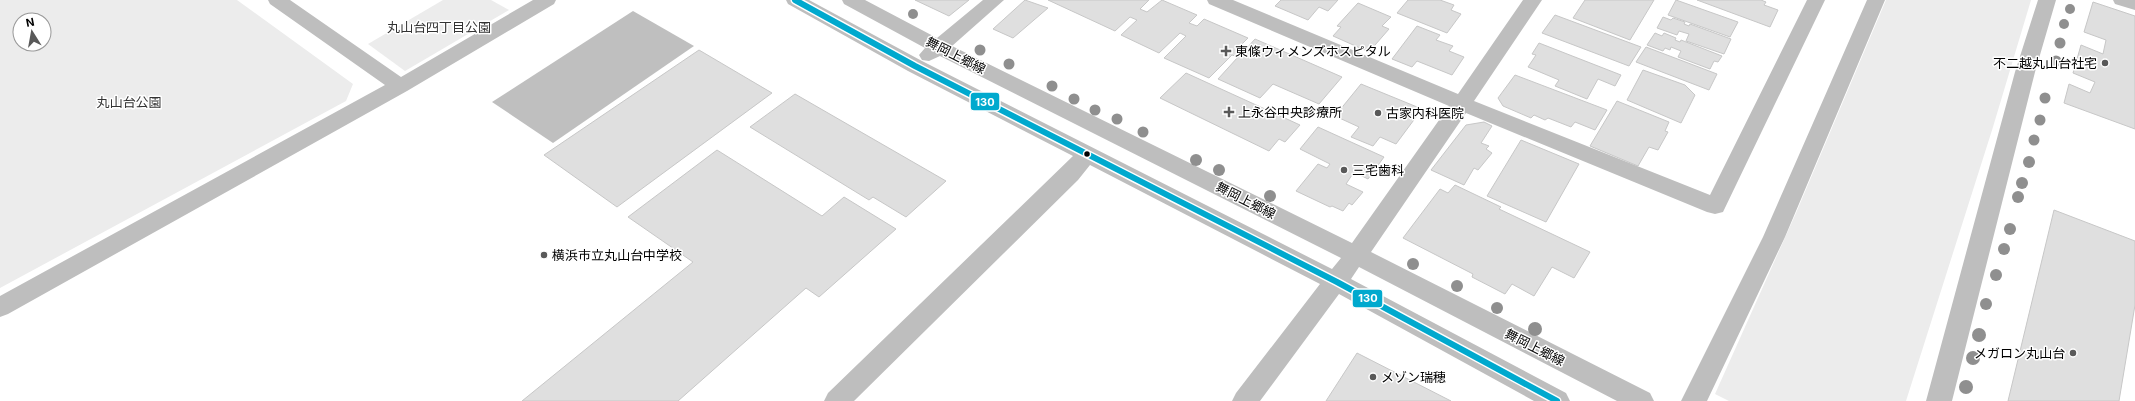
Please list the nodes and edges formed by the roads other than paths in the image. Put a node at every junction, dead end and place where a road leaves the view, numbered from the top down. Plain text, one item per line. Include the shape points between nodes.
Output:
1 (277, 0) edge
2 (547, 0) edge
3 (795, 0) edge
4 (852, 0) edge
5 (995, 0) edge
6 (1216, 0) edge
7 (1533, 0) edge
8 (1816, 0) edge
9 (1876, 0) edge
10 (2048, 0) edge
11 (2122, 0) edge
12 (2135, 4) edge
13 (1256, 7) edge
14 (939, 47) junction
15 (915, 66) junction
16 (400, 86) junction
17 (1461, 103) junction
18 (1087, 154) junction
19 (1356, 255) junction
20 (1337, 282) junction
21 (0, 307) edge
22 (837, 401) edge
23 (1245, 401) edge
24 (1557, 401) edge
25 (1641, 401) edge
26 (1694, 401) edge
27 (1939, 401) edge

1 - 16 street
2 - 16 street
3 - 15 street
4 - 14 street, 舞岡上郷線
5 - 14 street
6 - 13 street
7 - 17 street
8 - 17 street via 1715,206
9 - 26 street via 1774,237
10 - 27 street via 2026,72
11 - 12 street
13 - 17 street
14 - 15 street
14 - 19 street, 舞岡上郷線
15 - 18 street
16 - 21 street
17 - 19 street
18 - 20 street
18 - 22 street via 1064,180
19 - 20 street
19 - 25 street, 舞岡上郷線
20 - 23 street
20 - 24 street

